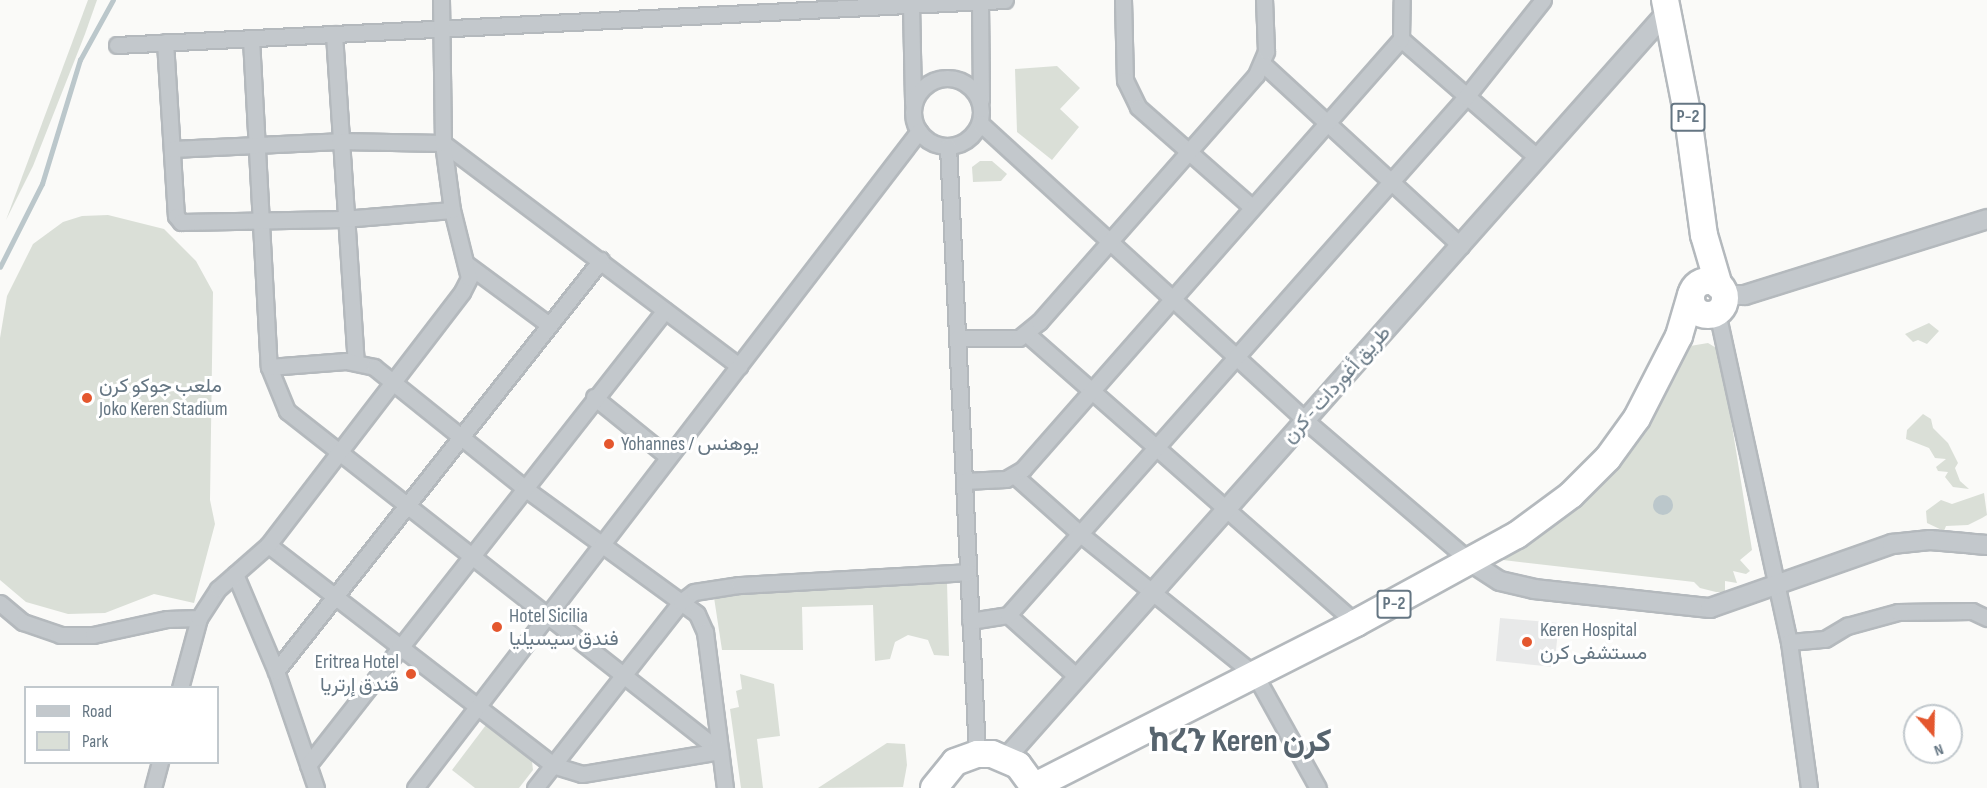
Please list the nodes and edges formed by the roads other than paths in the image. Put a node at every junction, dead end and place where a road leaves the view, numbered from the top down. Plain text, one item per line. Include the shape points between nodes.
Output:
1 (441, 0) edge
2 (1005, 0) edge
3 (1123, 0) edge
4 (1264, 0) edge
5 (1402, 0) edge
6 (1543, 0) edge
7 (903, 3) edge
8 (980, 3) junction
9 (1666, 6) edge
10 (440, 29) junction
11 (334, 34) junction
12 (251, 39) junction
13 (1401, 39) junction
14 (165, 42) junction
15 (117, 45) dead end
16 (1263, 64) junction
17 (1466, 97) junction
18 (981, 106) junction
19 (913, 110) junction
20 (1328, 122) junction
21 (980, 123) junction
22 (919, 131) junction
23 (339, 141) junction
24 (443, 143) junction
25 (256, 145) junction
26 (948, 146) junction
27 (172, 149) junction
28 (1190, 152) junction
29 (1538, 158) junction
30 (1392, 180) junction
31 (1252, 207) junction
32 (452, 210) junction
33 (343, 219) junction
34 (1987, 219) edge
35 (262, 222) junction
36 (1704, 235) junction
37 (1109, 242) junction
38 (1461, 246) junction
39 (601, 260) junction
40 (468, 265) junction
41 (1692, 293) junction
42 (1173, 301) junction
43 (1718, 302) junction
44 (665, 310) junction
45 (549, 325) junction
46 (1027, 334) junction
47 (1679, 336) junction
48 (957, 338) junction
49 (1237, 358) junction
50 (356, 361) junction
51 (739, 366) junction
52 (269, 367) junction
53 (393, 379) junction
54 (1090, 390) junction
55 (594, 397) junction
56 (1306, 421) junction
57 (459, 436) junction
58 (1154, 447) junction
59 (336, 453) junction
60 (668, 457) junction
61 (1015, 476) junction
62 (964, 481) junction
63 (523, 487) junction
64 (405, 506) junction
65 (1224, 510) junction
66 (1079, 533) junction
67 (268, 545) junction
68 (1987, 545) edge
69 (603, 547) junction
70 (469, 557) junction
71 (1472, 562) junction
72 (968, 572) junction
73 (235, 574) junction
74 (1776, 583) junction
75 (1153, 590) junction
76 (335, 598) junction
77 (681, 602) junction
78 (0, 603) edge
79 (1008, 615) junction
80 (199, 618) junction
81 (547, 618) junction
82 (1987, 618) edge
83 (970, 621) junction
84 (1356, 623) junction
85 (1789, 642) junction
86 (400, 646) junction
87 (276, 671) junction
88 (1256, 675) junction
89 (622, 676) junction
90 (1077, 676) junction
91 (180, 686) edge
92 (480, 706) junction
93 (720, 751) junction
94 (977, 754) junction
95 (1006, 758) junction
96 (159, 764) edge
97 (308, 765) junction
98 (553, 765) junction
99 (583, 781) edge
100 (1035, 787) edge
101 (153, 788) edge
102 (316, 788) edge
103 (415, 788) edge
104 (535, 788) edge
105 (725, 788) edge
106 (934, 788) edge
107 (1318, 788) edge
108 (1809, 788) edge

1 - 10 street
2 - 8 street
3 - 28 street via 1125,80 1129,93 1138,107
4 - 16 street
5 - 13 street
6 - 17 street
7 - 8 street
7 - 10 street
7 - 19 street
8 - 18 street
9 - 29 street, طريق أغوردات - كرن
9 - 36 highway, طريق أغوردات - كرن / P-2 via 1693,148
10 - 11 street
10 - 24 street
11 - 12 street
11 - 23 street
12 - 14 street
12 - 25 street
13 - 17 street
13 - 20 street
14 - 15 street
14 - 27 street
16 - 20 street
16 - 28 street
17 - 29 street
17 - 30 street
18 - 19 street via 978,96 962,81 940,79 921,90
18 - 21 street
19 - 22 street
20 - 30 street
20 - 31 street
21 - 26 street via 968,140
21 - 37 street
22 - 26 street via 937,144
22 - 51 street
23 - 24 street
23 - 25 street
23 - 33 street
24 - 32 street
24 - 39 street
25 - 27 street
25 - 35 street
26 - 48 street
27 - 35 street via 176,216 181,222
28 - 31 street
28 - 37 street
29 - 38 street, طريق أغوردات - كرن
30 - 38 street
30 - 49 street
31 - 42 street
32 - 33 street
32 - 40 street
33 - 35 street
33 - 50 street
34 - 43 street
35 - 52 street
36 - 41 highway, طريق أغوردات - كرن / P-2
36 - 43 highway, طريق أغوردات - كرن / P-2
37 - 42 street
37 - 46 street
38 - 56 street, طريق أغوردات - كرن
39 - 44 street
39 - 45 street
40 - 45 street
40 - 53 street via 469,278 462,292
41 - 43 highway via 1704,281
41 - 47 highway, طريق أغوردات - كرن / P-2
42 - 49 street
42 - 54 street
43 - 47 highway, طريق أغوردات - كرن / P-2
43 - 74 street
44 - 51 street
44 - 55 street
45 - 57 street
46 - 48 street via 1008,340
46 - 54 street
47 - 71 highway, طريق أغوردات - كرن / P-2 via 1637,418 1608,458 1571,495 1517,536
48 - 62 street
49 - 56 street
49 - 58 street
50 - 52 street
50 - 53 street
51 - 60 street
52 - 59 street via 287,411
53 - 57 street
53 - 59 street
54 - 58 street
54 - 61 street
55 - 60 street
55 - 63 street
56 - 65 street, طريق أغوردات - كرن
56 - 71 street
57 - 63 street
57 - 64 street
58 - 65 street
58 - 66 street
59 - 64 street
59 - 67 street
60 - 69 street
61 - 62 street via 993,482
61 - 66 street
62 - 72 street
63 - 69 street
63 - 70 street
64 - 70 street
64 - 76 street
65 - 75 street, طريق أغوردات - كرن
65 - 84 street
66 - 75 street
66 - 79 street
67 - 73 street
67 - 76 street
68 - 74 street via 1930,540 1892,544
69 - 77 street
69 - 81 street
70 - 81 street
70 - 86 street
71 - 74 street via 1500,581 1534,589 1679,607 1710,608
71 - 84 highway, طريق أغوردات - كرن / P-2
72 - 77 street via 709,587
72 - 83 street
73 - 80 street via 218,589
73 - 87 street
74 - 85 street
75 - 88 street
75 - 90 street, طريق أغوردات - كرن
76 - 86 street
76 - 87 street
77 - 89 street
77 - 93 street via 697,614 705,632
78 - 80 street via 23,622 60,635 93,635 167,618
79 - 83 street
79 - 90 street
80 - 91 street
81 - 89 street
81 - 92 street
82 - 85 street via 1972,611 1898,612 1847,626 1825,639
83 - 94 street
84 - 88 highway, طريق أغوردات - كرن / P-2
85 - 108 street
86 - 92 street
86 - 97 street
87 - 97 street
88 - 100 highway, طريق أغوردات - كرن / P-2
88 - 107 street
89 - 93 street
89 - 98 street
90 - 95 street, طريق أغوردات - كرن
92 - 98 street
92 - 103 street
93 - 99 street
93 - 105 street
94 - 95 highway
94 - 106 highway via 955,762
95 - 100 highway, P-2 via 1028,775
96 - 101 street
97 - 102 street
98 - 99 street
98 - 104 street

